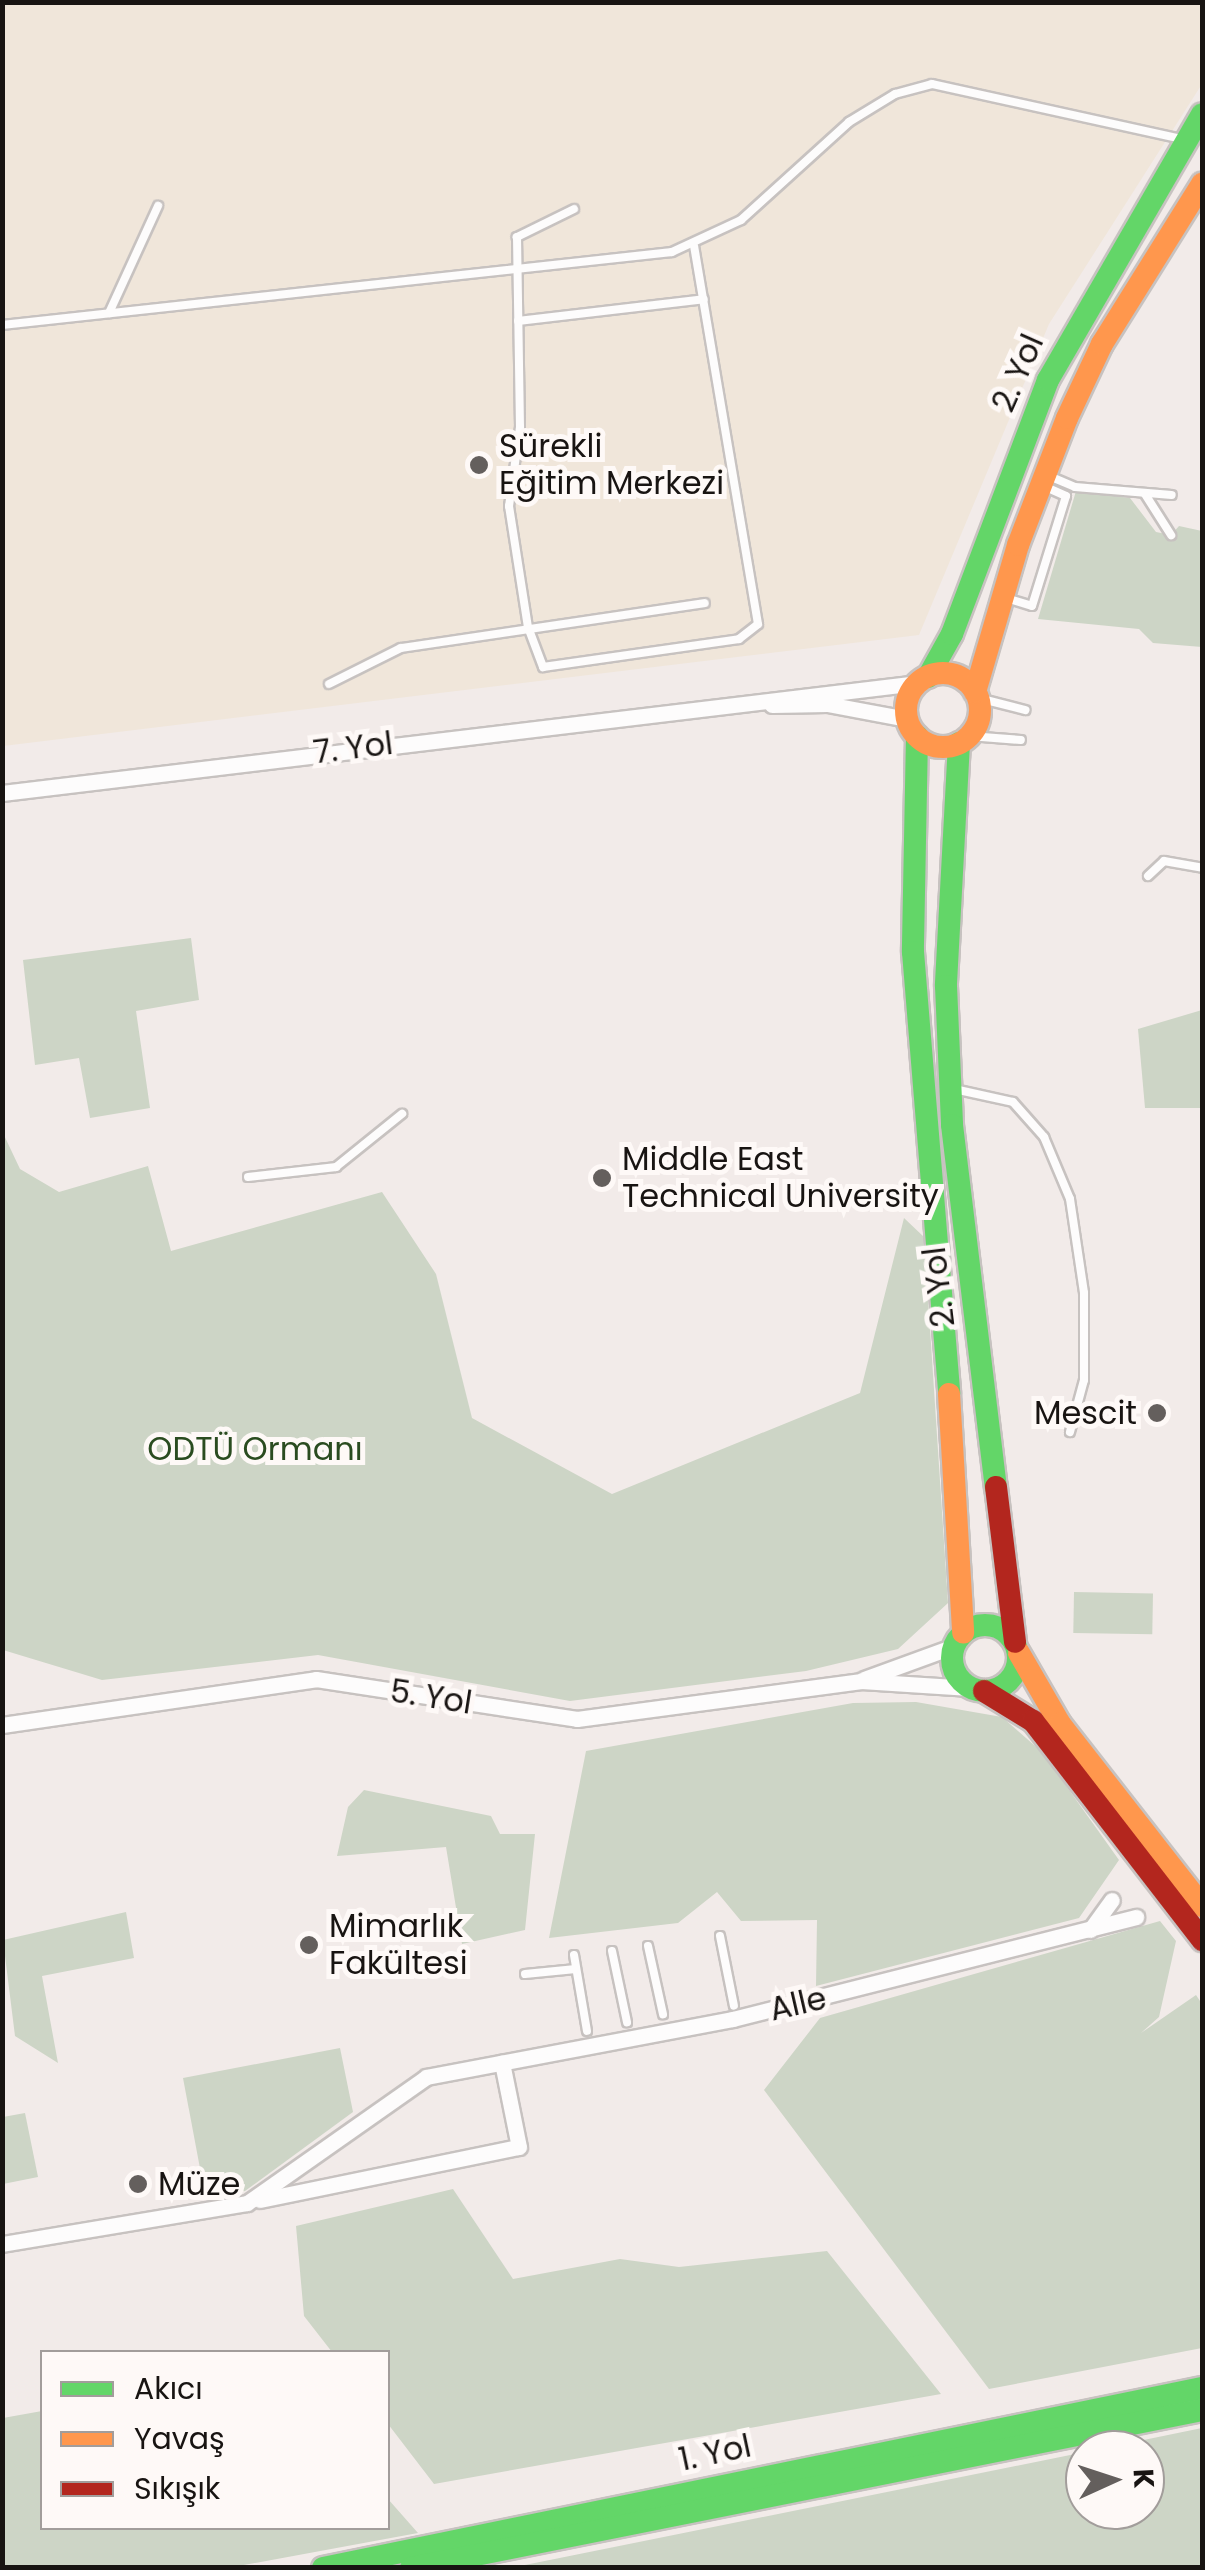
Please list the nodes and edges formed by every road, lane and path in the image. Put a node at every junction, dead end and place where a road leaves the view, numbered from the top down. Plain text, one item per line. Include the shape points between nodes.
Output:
1 (1202, 114) edge
2 (1194, 143) edge
3 (1202, 184) edge
4 (158, 206) dead end
5 (574, 209) dead end
6 (694, 246) junction
7 (517, 268) junction
8 (704, 299) junction
9 (110, 313) junction
10 (518, 321) junction
11 (2, 326) edge
12 (1041, 479) junction
13 (1144, 494) junction
14 (1172, 495) dead end
15 (1171, 535) dead end
16 (705, 602) dead end
17 (528, 628) junction
18 (923, 680) junction
19 (329, 684) dead end
20 (976, 695) junction
21 (703, 706) junction
22 (1025, 710) dead end
23 (912, 728) junction
24 (964, 740) junction
25 (1021, 740) dead end
26 (2, 793) edge
27 (1202, 868) edge
28 (1148, 876) dead end
29 (950, 1088) junction
30 (402, 1114) dead end
31 (248, 1178) dead end
32 (1070, 1432) dead end
33 (958, 1639) junction
34 (1017, 1647) junction
35 (861, 1680) junction
36 (977, 1689) junction
37 (2, 1725) edge
38 (1193, 1897) edge
39 (1112, 1900) dead end
40 (1129, 1916) dead end
41 (1090, 1930) junction
42 (720, 1936) dead end
43 (1202, 1940) edge
44 (648, 1946) dead end
45 (612, 1950) dead end
46 (574, 1956) dead end
47 (576, 1969) junction
48 (525, 1974) dead end
49 (734, 2006) dead end
50 (662, 2014) dead end
51 (626, 2022) dead end
52 (587, 2032) dead end
53 (502, 2063) junction
54 (253, 2202) junction
55 (2, 2244) edge
56 (1202, 2388) edge
57 (1202, 2410) edge
58 (992, 2440) junction
59 (456, 2549) junction
60 (323, 2568) edge
61 (411, 2568) edge

1 - 2 street, 2. Yol
2 - 6 lane via 932,84 895,94 849,122 741,220
2 - 18 street, 2. Yol via 1048,380 952,634
3 - 12 street, 2. Yol via 1102,344
4 - 9 lane
5 - 7 lane via 517,236
6 - 7 lane
6 - 8 lane
7 - 9 lane
7 - 10 lane
8 - 10 lane
8 - 17 lane via 758,624 739,639 544,667
9 - 11 lane
10 - 17 lane via 520,427 509,506
12 - 13 lane
12 - 20 street, 2. Yol
13 - 14 lane
13 - 15 lane
16 - 17 lane
17 - 19 lane via 401,648
18 - 20 street via 949,674
18 - 21 street, 7. Yol
18 - 23 street, 2. Yol
20 - 22 lane
20 - 24 street, 2. Yol via 979,715
21 - 23 street, 7. Yol via 827,704
21 - 26 street, 7. Yol
23 - 24 street via 937,747
23 - 33 street, 2. Yol via 913,952 962,1534
24 - 25 lane
24 - 29 street, 2. Yol via 946,986
27 - 28 lane via 1164,861
29 - 32 lane via 1013,1102 1044,1137 1070,1199 1084,1293 1084,1380
29 - 34 street, 2. Yol
30 - 31 lane via 336,1167
33 - 34 street via 991,1624
33 - 35 street, 5. Yol
33 - 36 street, 2. Yol via 956,1674
34 - 36 street via 1010,1680
34 - 38 street, 2. Yol via 1046,1704
35 - 36 street, 5. Yol
35 - 37 street, 5. Yol via 578,1719 316,1679
36 - 38 street, 2. Yol via 1029,1717
38 - 43 street, 2. Yol
39 - 41 street
40 - 41 street, Alle
41 - 53 street, Alle via 733,2020
42 - 49 lane
44 - 50 lane
45 - 51 lane
46 - 47 lane
47 - 48 lane
47 - 52 lane
53 - 54 street, Alle via 426,2077
53 - 54 street, Alle via 519,2147
54 - 55 street, Alle
56 - 58 street, 1. Yol
57 - 58 street, 1. Yol
58 - 59 street, 1. Yol
59 - 60 street, 1. Yol
59 - 61 street, 1. Yol

